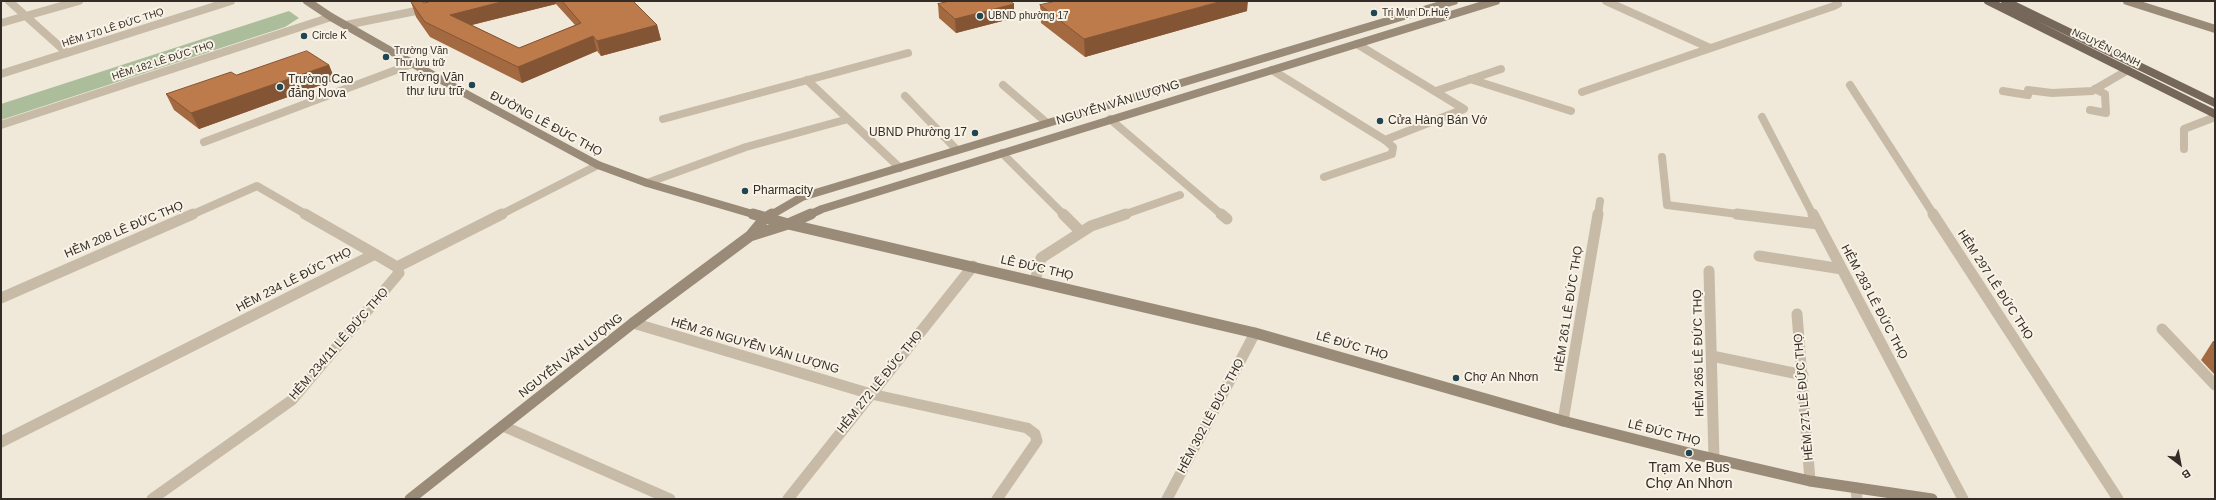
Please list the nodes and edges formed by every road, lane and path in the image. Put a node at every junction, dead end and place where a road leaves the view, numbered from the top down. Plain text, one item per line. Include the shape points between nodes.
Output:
1 (9, 1) edge
2 (79, 1) edge
3 (231, 1) edge
4 (307, 1) edge
5 (1454, 1) edge
6 (1496, 1) edge
7 (1606, 1) edge
8 (1988, 1) edge
9 (2005, 1) edge
10 (2126, 1) edge
11 (1835, 3) edge
12 (435, 7) edge
13 (25, 16) junction
14 (331, 17) junction
15 (1, 23) edge
16 (346, 25) junction
17 (2215, 29) edge
18 (1357, 44) junction
19 (1710, 48) junction
20 (67, 53) junction
21 (908, 54) dead end
22 (412, 64) junction
23 (1501, 69) dead end
24 (1272, 70) junction
25 (2128, 70) junction
26 (1, 74) edge
27 (1470, 79) junction
28 (807, 80) junction
29 (1003, 85) dead end
30 (1850, 85) dead end
31 (2095, 89) junction
32 (1436, 91) junction
33 (2003, 91) dead end
34 (1582, 92) dead end
35 (906, 96) dead end
36 (2215, 103) edge
37 (2090, 110) dead end
38 (1571, 111) dead end
39 (2215, 114) edge
40 (2215, 117) edge
41 (1762, 118) dead end
42 (663, 119) dead end
43 (848, 119) junction
44 (1110, 119) junction
45 (1047, 123) junction
46 (1, 125) edge
47 (1385, 140) junction
48 (204, 142) dead end
49 (2184, 149) dead end
50 (957, 150) junction
51 (1002, 153) junction
52 (1662, 157) dead end
53 (598, 165) junction
54 (900, 168) junction
55 (1324, 177) dead end
56 (647, 183) junction
57 (1180, 195) dead end
58 (1600, 201) dead end
59 (765, 218) junction
60 (1227, 219) dead end
61 (788, 224) junction
62 (1818, 224) junction
63 (1081, 232) junction
64 (750, 236) junction
65 (375, 254) junction
66 (1759, 256) dead end
67 (973, 266) junction
68 (397, 267) junction
69 (1842, 269) junction
70 (1709, 271) dead end
71 (1035, 281) junction
72 (1, 298) edge
73 (1797, 314) dead end
74 (633, 323) junction
75 (2162, 329) dead end
76 (1255, 333) junction
77 (1712, 356) junction
78 (1802, 376) junction
79 (2215, 386) edge
80 (871, 394) junction
81 (1563, 421) junction
82 (503, 426) junction
83 (1, 442) edge
84 (1714, 459) junction
85 (1810, 480) junction
86 (1856, 493) edge
87 (152, 499) edge
88 (410, 499) edge
89 (670, 499) edge
90 (788, 499) edge
91 (997, 499) edge
92 (1167, 499) edge
93 (1932, 499) edge
94 (1963, 499) edge
95 (2118, 499) edge

1 - 13 street
2 - 13 street
3 - 20 street, HẺM 170 LÊ ĐỨC THỌ
4 - 14 street
5 - 45 street, NGUYỄN VĂN LƯỢNG
6 - 18 street, NGUYỄN VĂN LƯỢNG
7 - 19 street
8 - 25 main road, NGUYỄN OANH
9 - 36 main road, NGUYỄN OANH
10 - 17 street
11 - 19 street
12 - 16 street
13 - 15 street
13 - 20 street
14 - 16 street, ĐƯỜNG LÊ ĐỨC THỌ
14 - 46 street, HẺM 182 LÊ ĐỨC THỌ
16 - 22 street, ĐƯỜNG LÊ ĐỨC THỌ
18 - 24 street, NGUYỄN VĂN LƯỢNG
18 - 32 street
19 - 34 street
20 - 26 street, HẺM 170 LÊ ĐỨC THỌ
21 - 28 street
22 - 48 street
22 - 53 street, ĐƯỜNG LÊ ĐỨC THỌ
23 - 27 street
24 - 44 street, NGUYỄN VĂN LƯỢNG
24 - 47 street
25 - 31 street
25 - 39 main road, NGUYỄN OANH
27 - 32 street
27 - 38 street
28 - 42 street
28 - 43 street
29 - 45 street
30 - 95 street, HẺM 297 LÊ ĐỨC THỌ
31 - 33 street via 2081,92 2028,90 2028,95
31 - 37 street via 2105,94 2106,113
32 - 47 street via 1464,109
35 - 50 street
40 - 49 street via 2184,129
41 - 62 street, HẺM 283 LÊ ĐỨC THỌ
43 - 54 street
43 - 56 street via 746,146
44 - 51 street, NGUYỄN VĂN LƯỢNG
44 - 60 street
45 - 50 street, NGUYỄN VĂN LƯỢNG
47 - 55 street via 1392,147 1392,154
50 - 54 street, NGUYỄN VĂN LƯỢNG
51 - 61 street, NGUYỄN VĂN LƯỢNG via 822,210
51 - 63 street
52 - 62 street via 1668,205
53 - 56 street, ĐƯỜNG LÊ ĐỨC THỌ
53 - 68 street
54 - 59 street, NGUYỄN VĂN LƯỢNG via 802,197
56 - 59 street, ĐƯỜNG LÊ ĐỨC THỌ
57 - 63 street via 1091,226
58 - 81 street, HẺM 261 LÊ ĐỨC THỌ
59 - 61 street, LÊ ĐỨC THỌ
59 - 64 street, NGUYỄN VĂN LƯỢNG
61 - 64 street, NGUYỄN VĂN LƯỢNG
61 - 67 street, LÊ ĐỨC THỌ
62 - 69 street, HẺM 283 LÊ ĐỨC THỌ
63 - 71 street via 1041,258
64 - 74 street, NGUYỄN VĂN LƯỢNG
65 - 68 street
65 - 72 street, HẺM 208 LÊ ĐỨC THỌ via 257,186
65 - 83 street, HẺM 234 LÊ ĐỨC THỌ
66 - 69 street
67 - 71 street, LÊ ĐỨC THỌ
67 - 80 street, HẺM 272 LÊ ĐỨC THỌ
68 - 87 street, HẺM 234/11 LÊ ĐỨC THỌ via 399,273 292,400
69 - 94 street, HẺM 283 LÊ ĐỨC THỌ
70 - 77 street, HẺM 265 LÊ ĐỨC THỌ
71 - 76 street, LÊ ĐỨC THỌ
73 - 78 street, HẺM 271 LÊ ĐỨC THỌ
74 - 80 street, HẺM 26 NGUYỄN VĂN LƯỢNG
74 - 82 street, NGUYỄN VĂN LƯỢNG
75 - 79 street
76 - 81 street, LÊ ĐỨC THỌ
76 - 92 street, HẺM 302 LÊ ĐỨC THỌ
77 - 78 street
77 - 84 street, HẺM 265 LÊ ĐỨC THỌ
78 - 85 street, HẺM 271 LÊ ĐỨC THỌ
80 - 90 street, HẺM 272 LÊ ĐỨC THỌ
80 - 91 street, HẺM 26 NGUYỄN VĂN LƯỢNG via 1027,428 1035,434 1037,441
81 - 84 street, LÊ ĐỨC THỌ
82 - 88 street, NGUYỄN VĂN LƯỢNG
82 - 89 street
84 - 85 street, LÊ ĐỨC THỌ
85 - 86 street, LÊ ĐỨC THỌ
86 - 93 street, LÊ ĐỨC THỌ

